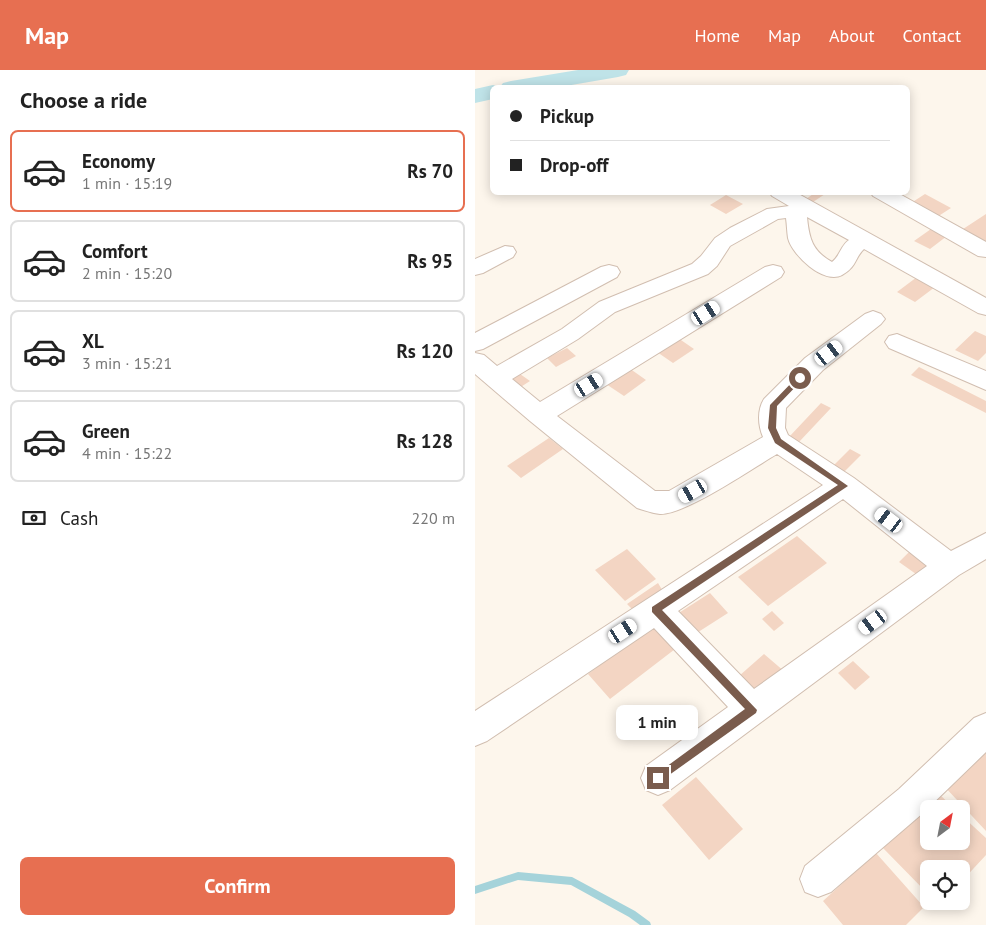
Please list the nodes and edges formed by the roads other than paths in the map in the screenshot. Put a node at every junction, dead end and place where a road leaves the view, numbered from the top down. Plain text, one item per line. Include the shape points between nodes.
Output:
1 (783, 195) edge
2 (885, 195) edge
3 (804, 212) junction
4 (869, 242) junction
5 (505, 252) dead end
6 (986, 252) edge
7 (475, 268) edge
8 (609, 272) dead end
9 (773, 272) dead end
10 (986, 308) edge
11 (873, 319) dead end
12 (897, 342) dead end
13 (475, 343) edge
14 (475, 361) edge
15 (495, 378) junction
16 (986, 381) edge
17 (539, 415) junction
18 (778, 441) junction
19 (844, 486) junction
20 (986, 545) edge
21 (949, 566) junction
22 (656, 610) junction
23 (752, 710) junction
24 (986, 729) edge
25 (475, 730) edge
26 (658, 778) dead end
27 (818, 879) dead end

1 - 3 street
2 - 6 street
3 - 4 street
3 - 4 street via 799,240 816,262 833,271 846,262 854,245
3 - 15 street via 774,213 737,232 722,242 709,262 700,269 607,308
4 - 10 street
5 - 7 street
8 - 13 street
9 - 17 street
11 - 18 street via 814,364 773,405 772,428
12 - 16 street
14 - 15 street
15 - 17 street
17 - 18 street via 647,500 660,503 675,501
18 - 19 street
19 - 21 street
19 - 22 street
20 - 21 street
21 - 23 street
22 - 23 street
22 - 25 street
23 - 26 street
24 - 27 street via 911,801

